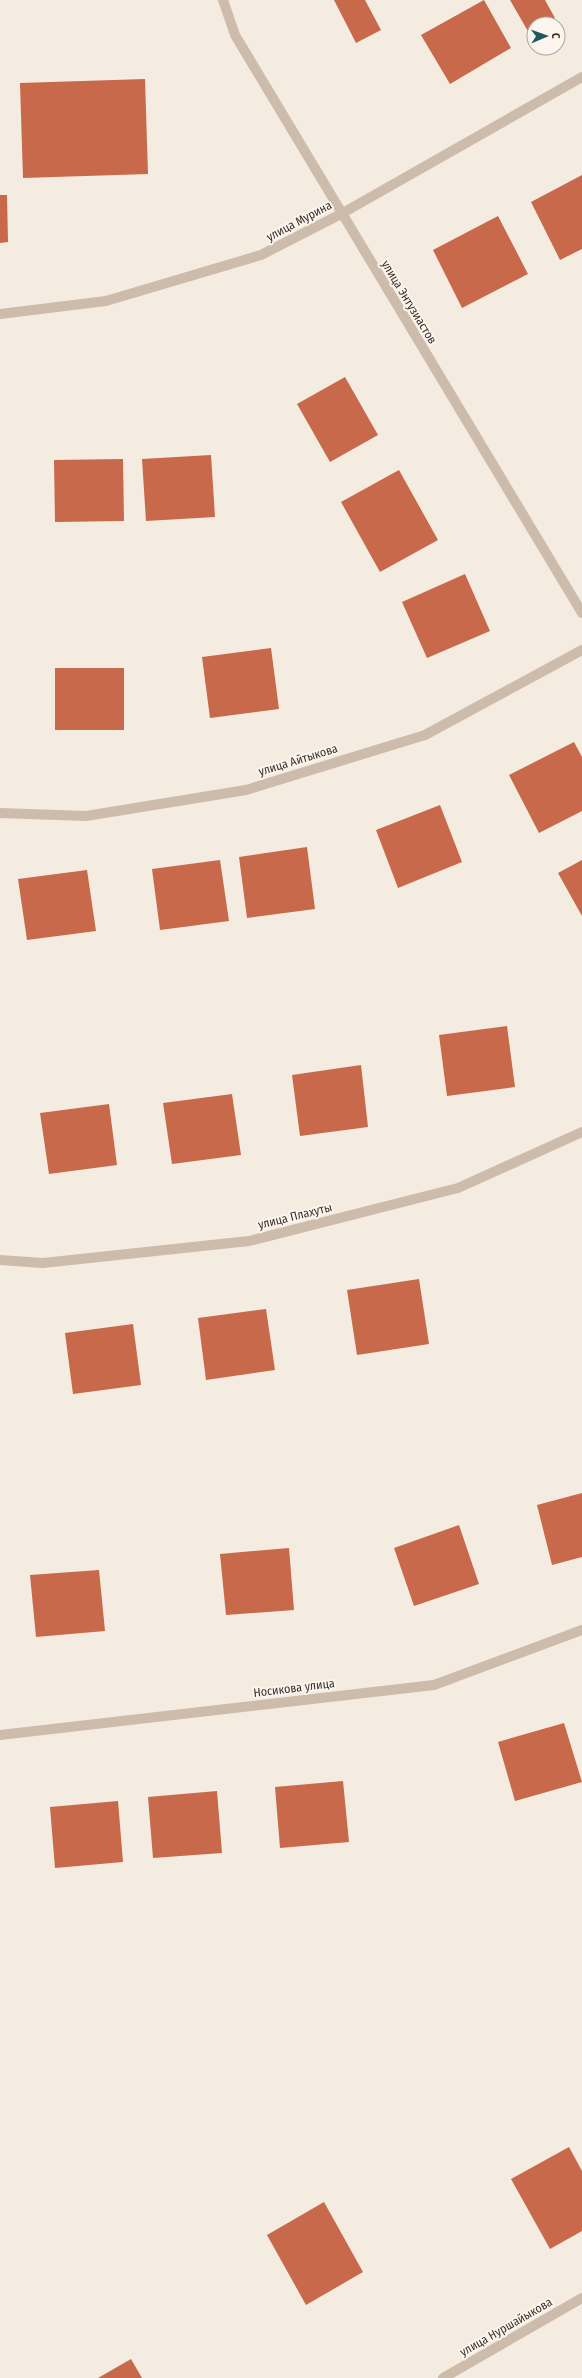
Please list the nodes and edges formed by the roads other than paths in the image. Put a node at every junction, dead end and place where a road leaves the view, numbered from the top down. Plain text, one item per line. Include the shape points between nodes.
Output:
1 (223, 0) edge
2 (582, 76) edge
3 (341, 214) junction
4 (0, 314) edge
5 (582, 613) edge
6 (582, 650) edge
7 (0, 813) edge
8 (582, 1132) edge
9 (0, 1260) edge
10 (582, 1630) edge
11 (0, 1735) edge
12 (582, 2298) edge
13 (443, 2378) edge

1 - 3 street, улица Энтузиастов via 235,36
2 - 3 street, улица Мурина
3 - 4 street, улица Мурина via 261,255 106,300
3 - 5 street, улица Энтузиастов
6 - 7 street, улица Айтыкова via 425,735 246,790 86,816
8 - 9 street, улица Плахуты via 458,1188 249,1241 43,1263
10 - 11 street, Носикова улица via 434,1685
12 - 13 street, улица Нуршайыкова

